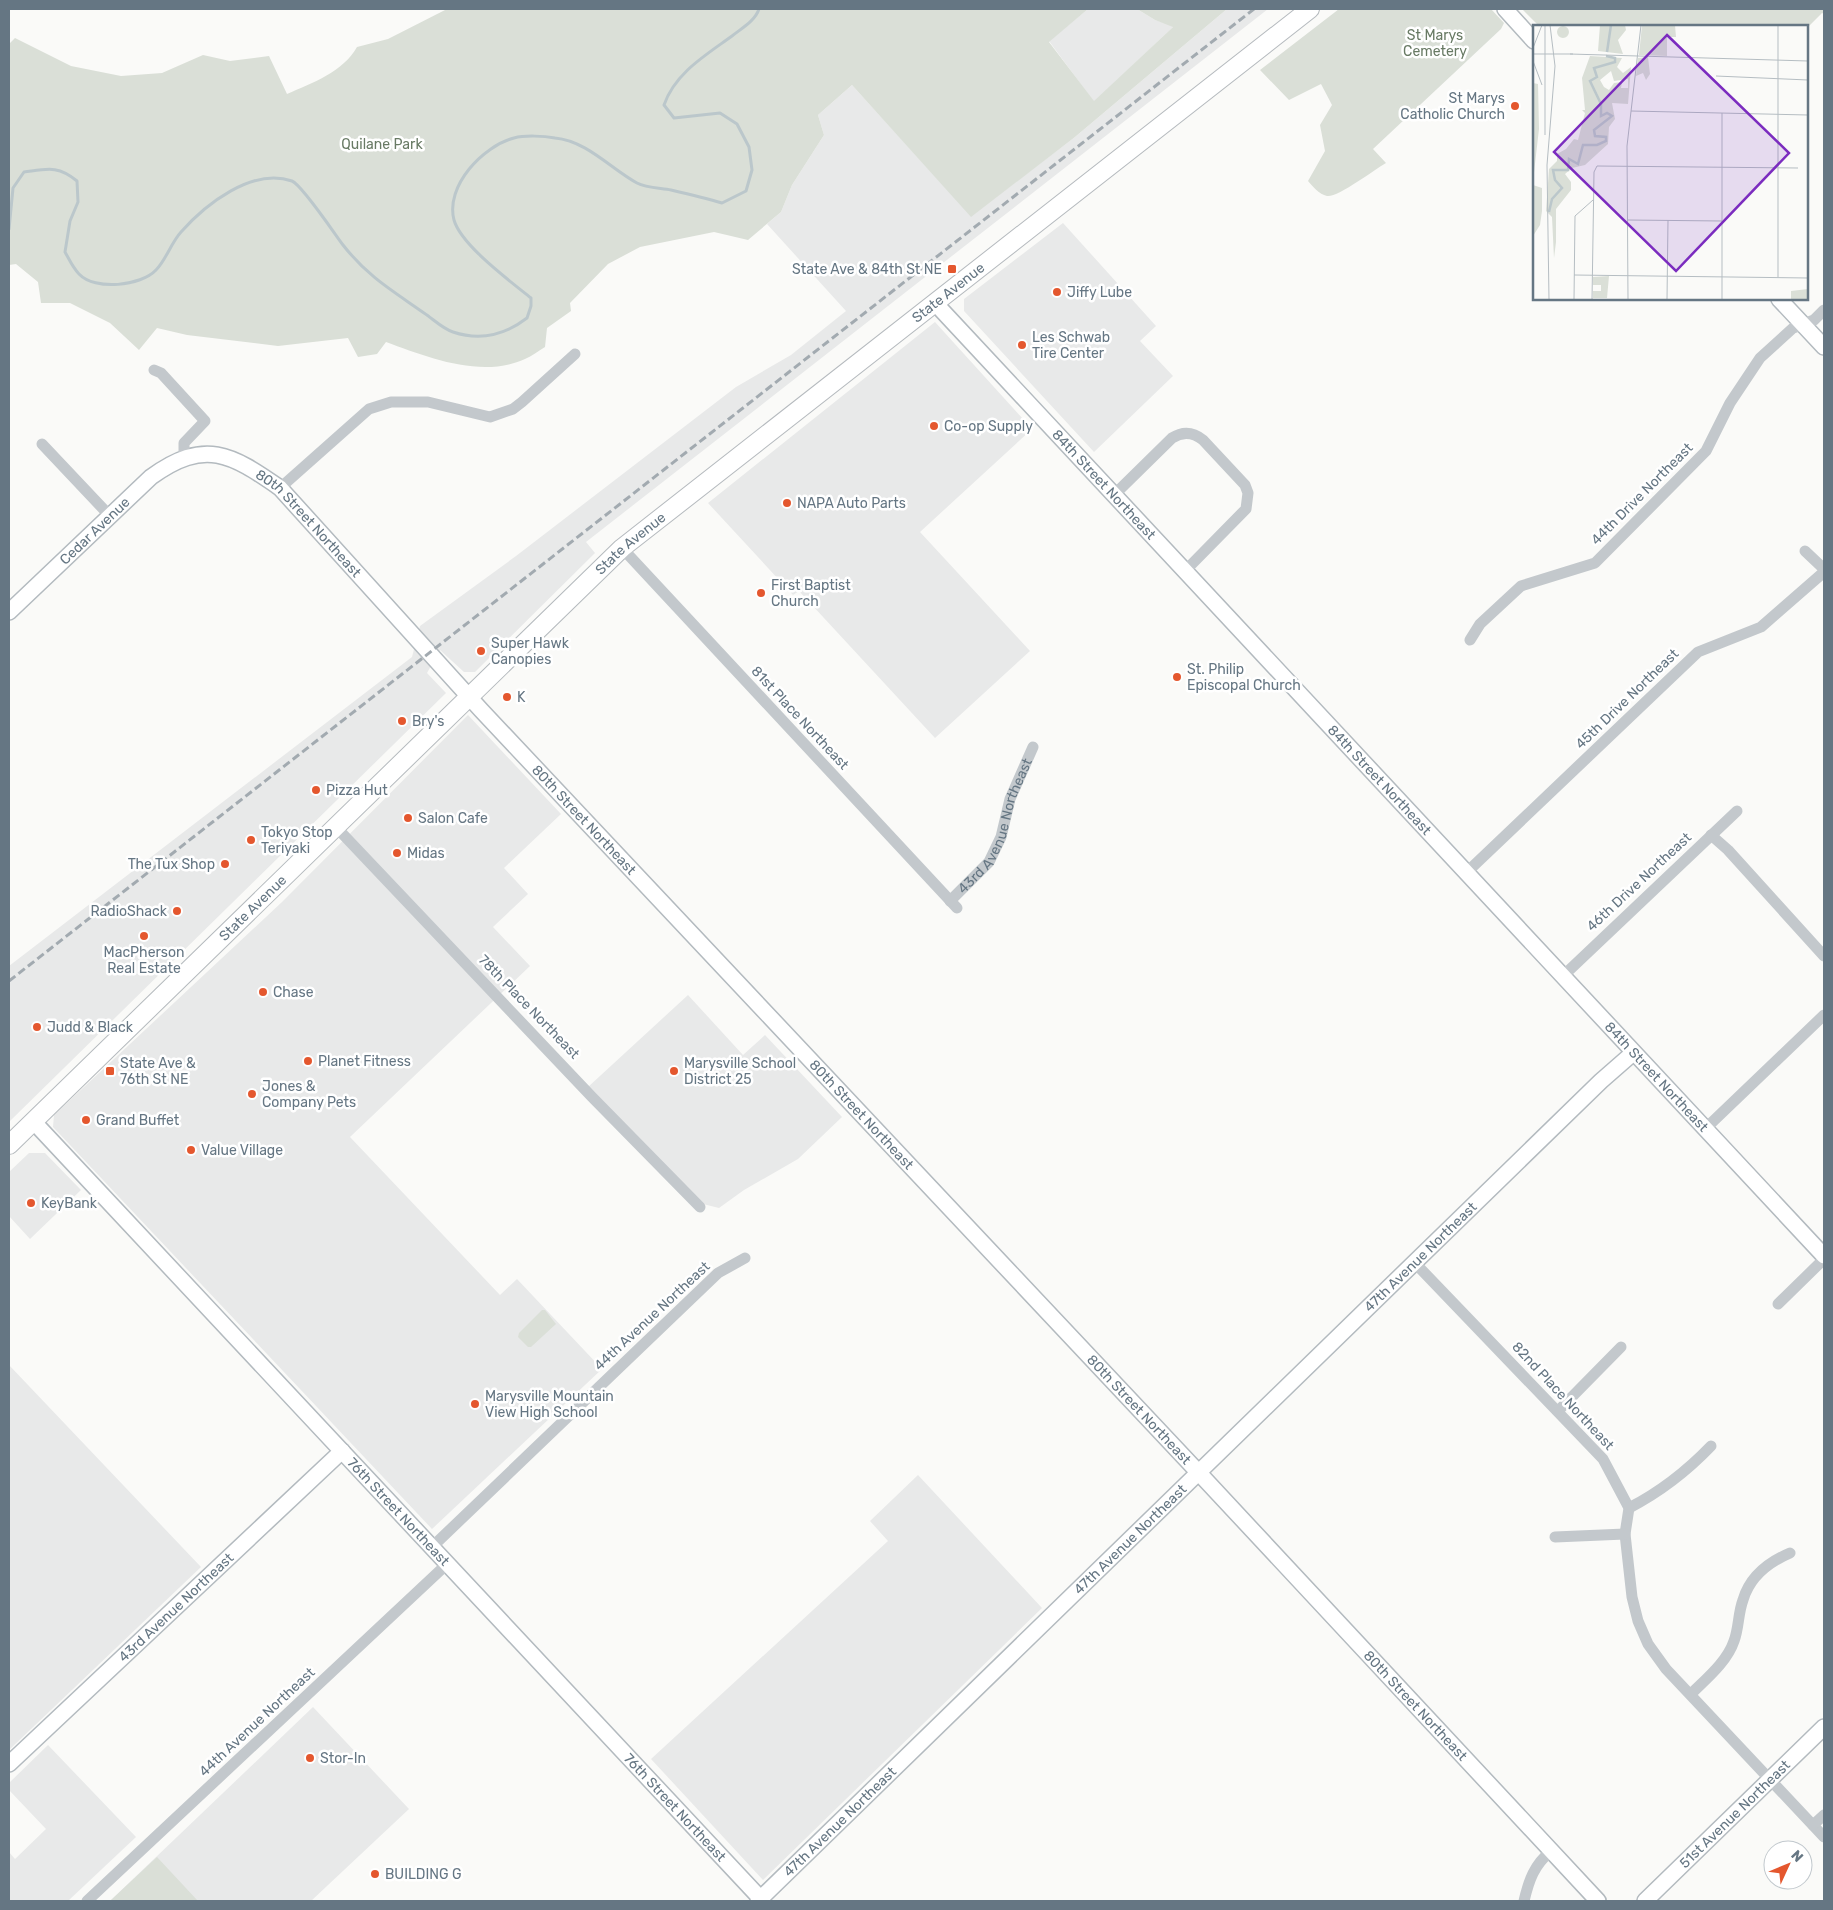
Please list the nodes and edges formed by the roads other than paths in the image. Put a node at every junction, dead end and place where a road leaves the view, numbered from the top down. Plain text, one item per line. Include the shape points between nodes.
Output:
1 (1310, 9) edge
2 (1504, 9) edge
3 (1533, 40) edge
4 (1780, 300) edge
5 (935, 303) junction
6 (1824, 310) edge
7 (1804, 324) junction
8 (1824, 347) edge
9 (575, 354) dead end
10 (154, 370) dead end
11 (42, 444) dead end
12 (184, 457) junction
13 (280, 488) junction
14 (1114, 495) junction
15 (109, 516) junction
16 (622, 548) junction
17 (1806, 551) dead end
18 (1185, 570) junction
19 (1824, 571) edge
20 (9, 612) edge
21 (1470, 640) dead end
22 (470, 698) junction
23 (1033, 747) dead end
24 (1736, 811) dead end
25 (336, 827) junction
26 (1710, 835) junction
27 (1466, 872) junction
28 (954, 904) joint
29 (1824, 956) edge
30 (1562, 976) junction
31 (1824, 1015) edge
32 (1633, 1053) junction
33 (34, 1121) junction
34 (1705, 1129) junction
35 (9, 1145) edge
36 (700, 1207) dead end
37 (745, 1258) dead end
38 (1824, 1258) edge
39 (1414, 1262) junction
40 (1778, 1304) dead end
41 (1621, 1347) dead end
42 (1558, 1411) junction
43 (1711, 1446) dead end
44 (342, 1451) junction
45 (1199, 1473) junction
46 (1629, 1508) junction
47 (1626, 1534) junction
48 (1555, 1537) dead end
49 (432, 1547) junction
50 (1790, 1553) dead end
51 (447, 1564) junction
52 (1690, 1694) junction
53 (1824, 1727) edge
54 (9, 1764) edge
55 (1770, 1778) junction
56 (1824, 1815) edge
57 (1813, 1825) junction
58 (1824, 1837) edge
59 (1551, 1851) junction
60 (761, 1900) edge
61 (88, 1901) edge
62 (1524, 1901) edge
63 (1598, 1901) edge
64 (1645, 1901) edge

1 - 5 main road, State Avenue
2 - 3 street
4 - 7 street
5 - 14 street, 84th Street Northeast
5 - 16 main road, State Avenue
6 - 7 street, 44th Drive Northeast
7 - 8 street
7 - 21 street, 44th Drive Northeast via 1793,328 1760,358 1730,402 1706,451 1595,563 1521,586 1480,624
9 - 13 street via 522,402 490,418 428,402 391,402 369,409
10 - 12 street via 161,373 205,421 184,443
11 - 15 street
12 - 13 street, 80th Street Northeast via 214,454 231,458 244,463
12 - 15 street, Cedar Avenue via 151,477
13 - 22 street, 80th Street Northeast
14 - 18 street, 84th Street Northeast
14 - 18 street via 1172,438 1185,433 1203,440 1244,485 1248,492 1246,509
15 - 20 street, Cedar Avenue
16 - 22 main road, State Avenue
16 - 28 street, 81st Place Northeast
17 - 19 street, 45th Drive Northeast
18 - 27 street, 84th Street Northeast
19 - 27 street, 45th Drive Northeast via 1761,627 1698,652
22 - 25 main road, State Avenue
22 - 45 street, 80th Street Northeast
23 - 28 street, 43rd Avenue Northeast via 1010,799 1001,838 989,862
24 - 26 street, 46th Drive Northeast
25 - 33 main road, State Avenue
25 - 36 street, 78th Place Northeast
26 - 29 street via 1728,850
26 - 30 street, 46th Drive Northeast
27 - 30 street, 84th Street Northeast
30 - 32 street, 84th Street Northeast
31 - 34 street
32 - 34 street, 84th Street Northeast
32 - 39 street, 47th Avenue Northeast via 1601,1080
33 - 35 main road, State Avenue
33 - 44 street, 76th Street Northeast
34 - 38 street, 84th Street Northeast
37 - 49 street, 44th Avenue Northeast via 718,1273
38 - 40 street
39 - 42 street, 82nd Place Northeast
39 - 45 street, 47th Avenue Northeast
41 - 42 street
42 - 46 street, 82nd Place Northeast via 1603,1459
43 - 46 street via 1694,1464 1652,1496
44 - 49 street, 76th Street Northeast
44 - 54 street, 43rd Avenue Northeast
45 - 59 street, 80th Street Northeast
45 - 60 street, 47th Avenue Northeast
46 - 47 street
47 - 48 street
47 - 52 street via 1632,1596 1638,1621 1648,1644
49 - 51 street, 76th Street Northeast
50 - 52 street via 1771,1562 1750,1583 1742,1600 1734,1642 1718,1667
51 - 60 street, 76th Street Northeast
51 - 61 street, 44th Avenue Northeast
52 - 55 street
53 - 55 street, 51st Avenue Northeast
55 - 57 street
55 - 64 street, 51st Avenue Northeast
56 - 57 street
57 - 58 street
59 - 62 street via 1539,1862 1529,1880
59 - 63 street, 80th Street Northeast

